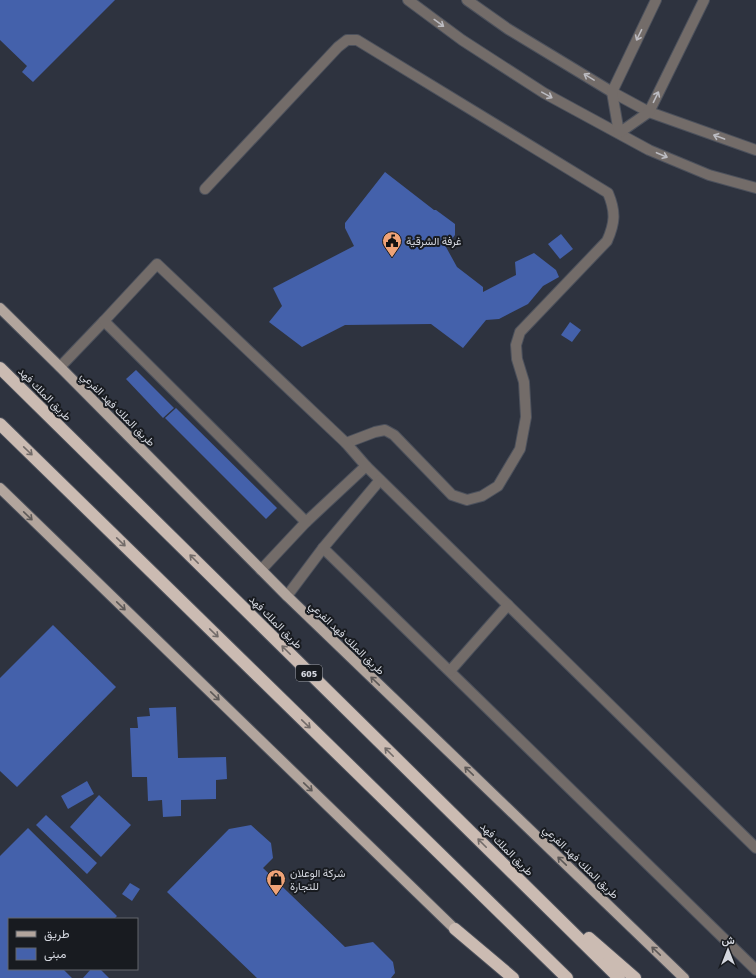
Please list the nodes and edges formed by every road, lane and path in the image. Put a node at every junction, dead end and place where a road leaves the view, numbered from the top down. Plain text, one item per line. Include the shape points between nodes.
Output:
1 (408, 0) edge
2 (467, 0) edge
3 (656, 0) edge
4 (704, 0) edge
5 (612, 92) junction
6 (649, 112) junction
7 (620, 133) junction
8 (756, 150) edge
9 (756, 188) edge
10 (205, 190) dead end
11 (0, 308) edge
12 (104, 321) junction
13 (60, 367) junction
14 (0, 368) edge
15 (0, 424) edge
16 (346, 443) junction
17 (366, 466) junction
18 (380, 480) junction
19 (0, 488) edge
20 (306, 522) junction
21 (322, 548) junction
22 (261, 570) junction
23 (286, 596) junction
24 (508, 605) junction
25 (450, 671) junction
26 (756, 848) edge
27 (496, 857) junction
28 (455, 929) junction
29 (756, 970) edge
30 (506, 978) edge
31 (513, 978) edge
32 (567, 978) edge
33 (619, 978) edge
34 (635, 978) edge
35 (684, 978) edge

1 -> 7 street via 462,40 544,93
5 -> 2 street via 508,29
3 -> 5 street
6 -> 4 street
5 - 6 street
5 - 7 street
6 - 7 street
8 -> 6 street
7 -> 9 street via 649,150 709,175
10 - 16 street via 338,47 347,40 357,40 608,193 613,205 613,226 607,241 520,332 516,345 524,382 526,417 520,449 498,486 482,496 467,500 452,495 394,434 385,430
11 - 13 main road, طريق الملك فهد الفرعي
12 - 13 street
12 - 16 street via 157,264
12 - 20 street
13 - 22 main road, طريق الملك فهد الفرعي
27 -> 14 highway, طريق الملك فهد / 605
15 -> 32 highway
16 - 17 street
17 - 18 street
17 - 20 street
18 - 21 street
18 - 24 street
19 -> 28 main road
20 - 22 street
21 - 23 street
21 - 25 street
22 - 23 main road, طريق الملك فهد الفرعي
35 -> 23 main road, طريق الملك فهد الفرعي
24 - 25 street
24 - 26 street
25 - 29 street
27 - 33 highway, طريق الملك فهد / 605
27 - 34 highway
28 - 30 main road
28 - 31 highway

